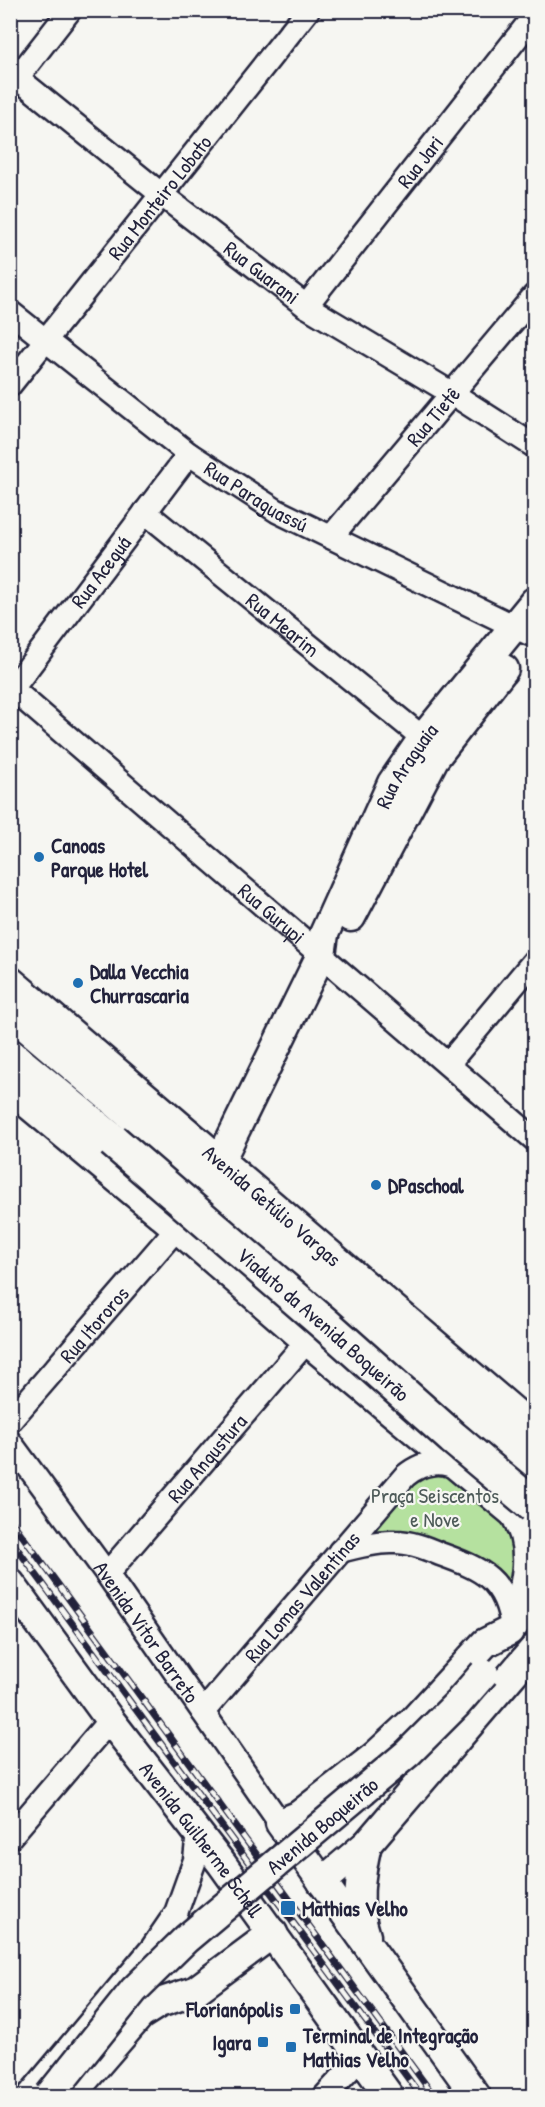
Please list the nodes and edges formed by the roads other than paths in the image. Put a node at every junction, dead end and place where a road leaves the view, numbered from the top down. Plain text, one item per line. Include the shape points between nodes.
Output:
1 (70, 10) edge
2 (308, 10) edge
3 (534, 16) edge
4 (13, 79) edge
5 (162, 195) junction
6 (534, 296) edge
7 (306, 306) junction
8 (10, 312) edge
9 (46, 340) junction
10 (10, 385) edge
11 (453, 394) junction
12 (534, 446) edge
13 (189, 454) junction
14 (145, 512) junction
15 (331, 537) junction
16 (534, 602) edge
17 (526, 630) edge
18 (11, 688) edge
19 (423, 738) junction
20 (321, 955) junction
21 (534, 961) edge
22 (10, 981) edge
23 (10, 1010) edge
24 (10, 1056) edge
25 (448, 1064) junction
26 (10, 1089) edge
27 (534, 1139) edge
28 (221, 1159) junction
29 (177, 1228) junction
30 (307, 1341) junction
31 (10, 1421) edge
32 (534, 1429) edge
33 (10, 1442) edge
34 (534, 1463) edge
35 (464, 1472) junction
36 (534, 1489) edge
37 (491, 1493) junction
38 (528, 1517) edge
39 (340, 1551) junction
40 (107, 1574) junction
41 (10, 1583) edge
42 (534, 1600) edge
43 (517, 1630) edge
44 (534, 1649) edge
45 (203, 1712) junction
46 (110, 1720) junction
47 (288, 1824) junction
48 (198, 1832) junction
49 (10, 1837) edge
50 (368, 1844) junction
51 (322, 1882) junction
52 (273, 1933) junction
53 (371, 1949) junction
54 (361, 2057) junction
55 (28, 2097) edge
56 (49, 2097) edge
57 (70, 2097) edge
58 (325, 2097) edge
59 (389, 2097) edge
60 (476, 2097) edge

1 - 4 street
2 - 5 street, Rua Monteiro Lobato
3 - 7 street, Rua Jari
4 - 5 street, Rua Guarani
5 - 7 street, Rua Guarani
5 - 9 street, Rua Monteiro Lobato
6 - 11 street, Rua Tietê
7 - 11 street, Rua Guarani
8 - 9 street, Rua Paraguassú
9 - 10 street, Rua Monteiro Lobato
9 - 13 street, Rua Paraguassú
11 - 12 street, Rua Guarani
11 - 15 street, Rua Tietê
13 - 14 street, Rua Aceguá
13 - 15 street, Rua Paraguassú via 277,510
14 - 18 street, Rua Aceguá
14 - 19 street, Rua Mearim
15 - 17 street, Rua Paraguassú
16 - 17 main road, Rua Araguaia
17 - 19 main road, Rua Araguaia
17 - 20 main road, Rua Araguaia via 434,759 336,946
18 - 20 street, Rua Gurupi
19 - 20 main road, Rua Araguaia via 392,783 324,934
20 - 25 street, Rua Gurupi
20 - 28 main road, Rua Araguaia
21 - 25 street
22 - 28 main road, Avenida Getúlio Vargas
23 - 34 highway, Viaduto da Avenida Boqueirão via 346,1296
24 - 38 highway, Viaduto da Avenida Boqueirão, bridge via 325,1324 453,1438
25 - 27 street, Rua Gurupi
26 - 29 main road
28 - 32 main road, Avenida Getúlio Vargas
29 - 30 main road
29 - 31 street, Rua Itororos
30 - 35 main road
30 - 40 street, Rua Angustura
33 - 40 street, Avenida Vitor Barreto
35 - 37 main road
35 - 39 street, Rua Lomas Valentinas via 441,1463 417,1467
36 - 37 main road via 522,1495
37 - 38 main road
38 - 43 main road via 524,1533 528,1559
39 - 43 street via 396,1542 420,1546 469,1564 483,1572 500,1591
39 - 45 street, Rua Lomas Valentinas
40 - 45 street, Avenida Vitor Barreto
41 - 46 main road, Avenida Guilherme Schell
42 - 43 main road, Avenida Boqueirão
43 - 47 main road via 485,1643 394,1738
43 - 56 main road, Avenida Boqueirão, bridge via 457,1704 408,1753 186,1939 134,1990
44 - 50 main road
45 - 47 street, Avenida Vitor Barreto
46 - 48 main road, Avenida Guilherme Schell
46 - 49 street
47 - 51 main road
48 - 52 main road, Avenida Guilherme Schell
48 - 55 street via 195,1860 176,1913 152,1948
50 - 51 main road
50 - 53 main road via 359,1898
51 - 53 main road
52 - 54 main road, Avenida Guilherme Schell
52 - 57 main road via 195,1991 159,2003 140,2015
53 - 60 main road
54 - 58 street
54 - 59 main road, Avenida Guilherme Schell

